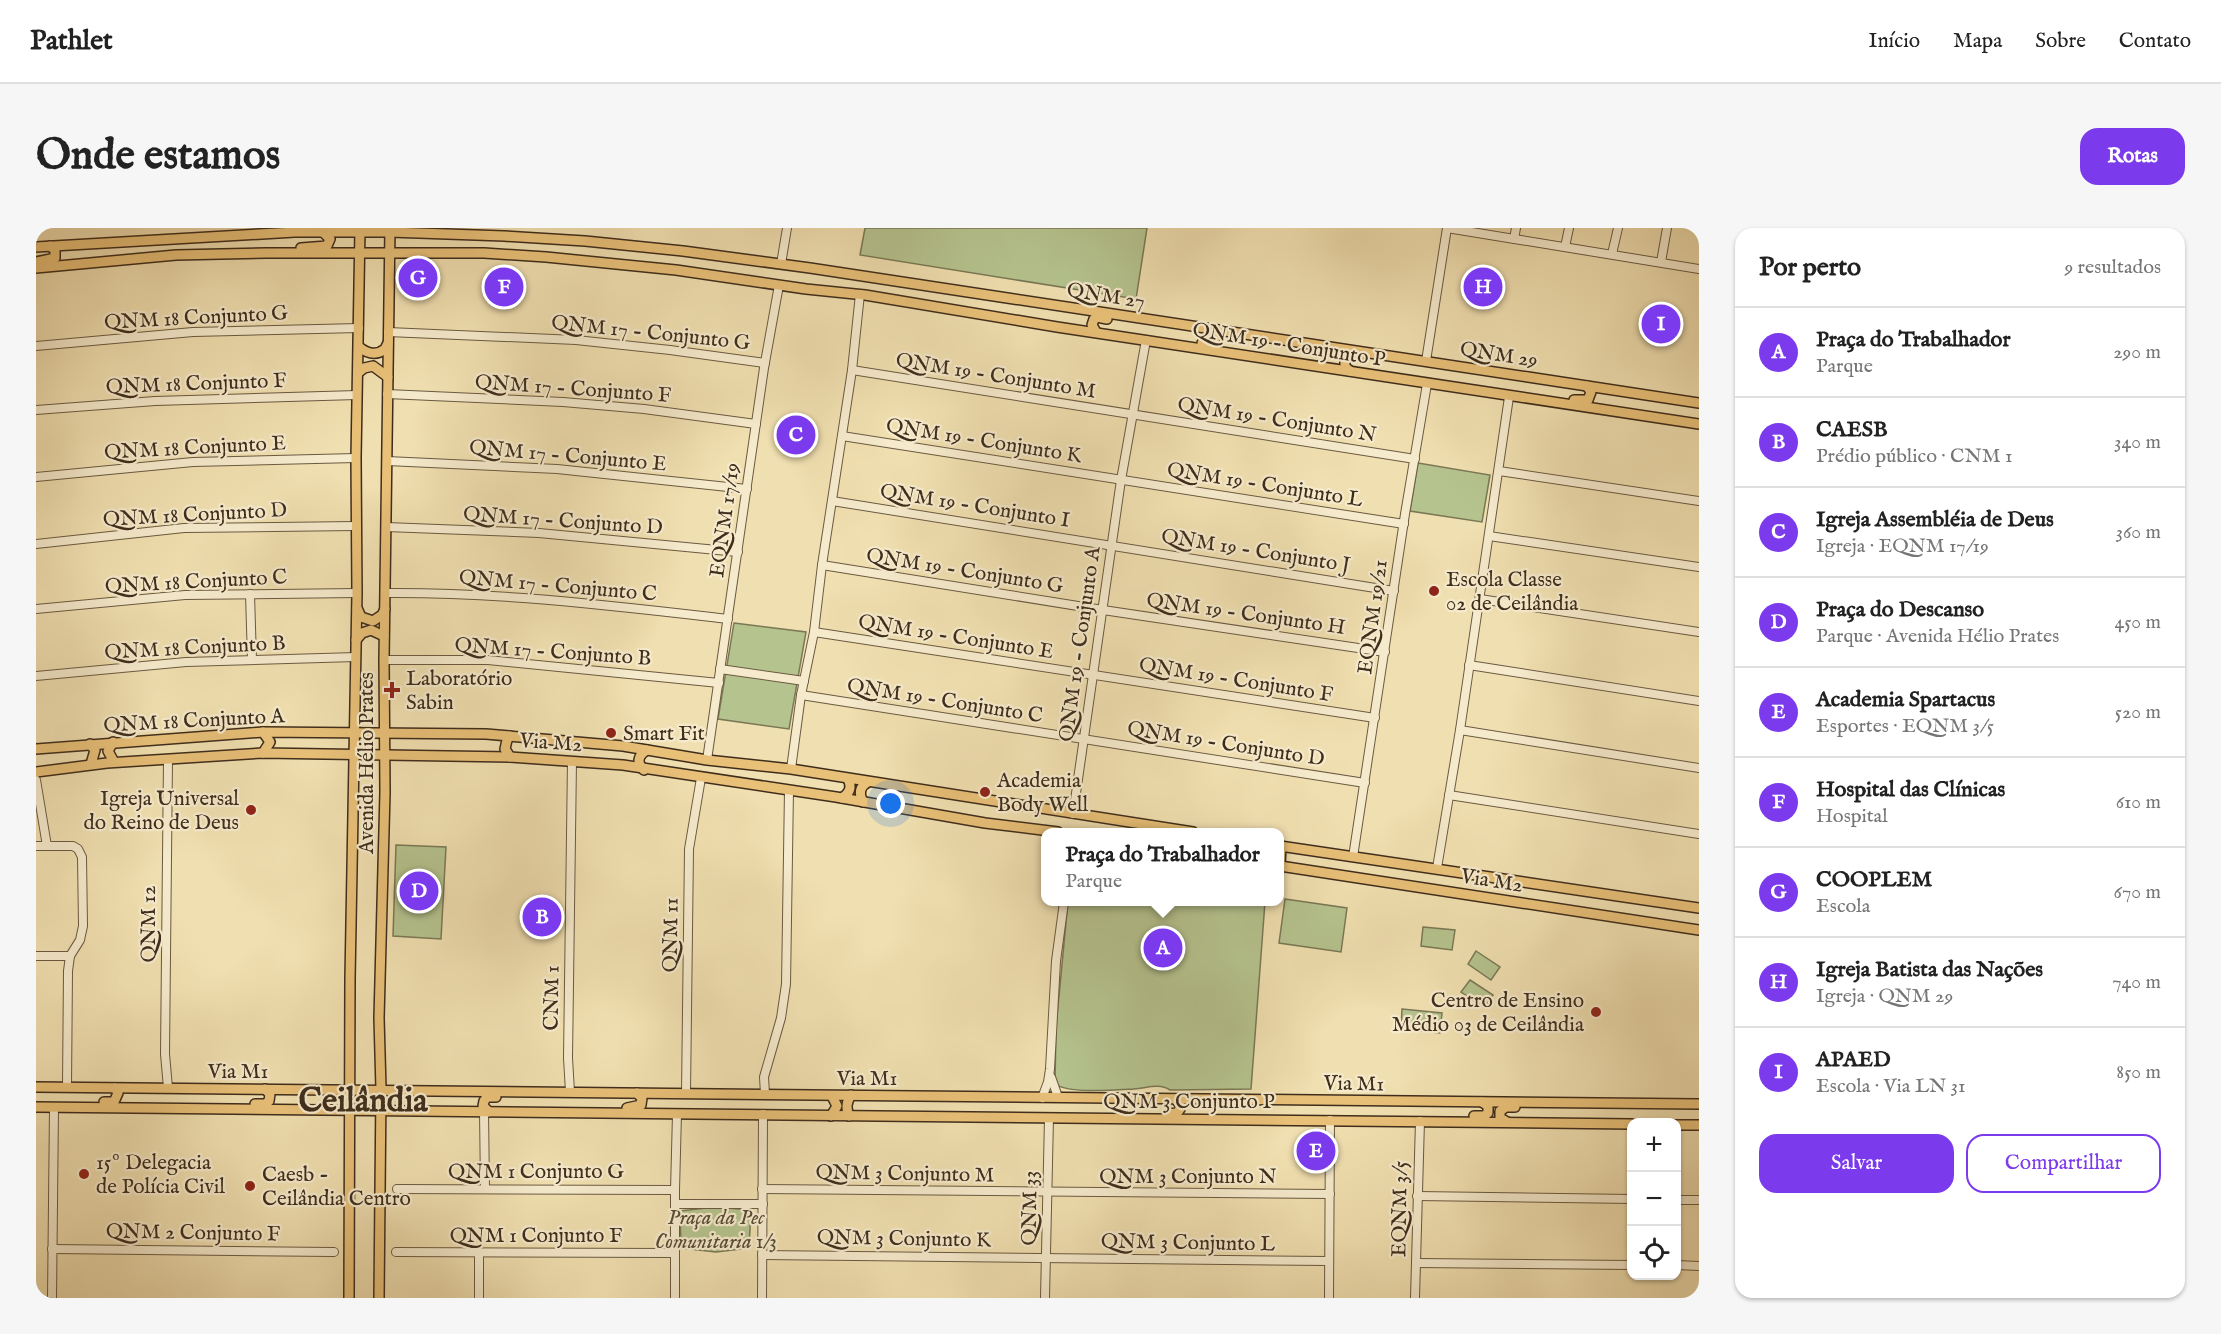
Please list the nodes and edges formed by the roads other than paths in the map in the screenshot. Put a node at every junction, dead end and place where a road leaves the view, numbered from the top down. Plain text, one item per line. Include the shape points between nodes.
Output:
1 (787, 228) edge
2 (1447, 228) edge
3 (1516, 228) edge
4 (1569, 228) edge
5 (1618, 228) edge
6 (1667, 228) edge
7 (354, 230) edge
8 (390, 230) edge
9 (296, 232) junction
10 (323, 232) junction
11 (496, 236) junction
12 (1514, 238) junction
13 (50, 246) junction
14 (36, 247) edge
15 (1565, 247) junction
16 (436, 252) junction
17 (266, 253) junction
18 (390, 253) junction
19 (238, 254) junction
20 (359, 254) junction
21 (1612, 254) junction
22 (36, 262) edge
23 (1661, 262) junction
24 (781, 264) junction
25 (36, 268) edge
26 (1699, 269) edge
27 (779, 285) junction
28 (930, 286) junction
29 (863, 294) junction
30 (1160, 321) junction
31 (359, 328) junction
32 (1213, 329) junction
33 (1096, 332) junction
34 (388, 336) junction
35 (1148, 340) junction
36 (36, 346) edge
37 (359, 347) junction
38 (1406, 359) junction
39 (1426, 361) junction
40 (765, 363) junction
41 (852, 370) junction
42 (1350, 371) junction
43 (358, 373) junction
44 (388, 377) junction
45 (1427, 384) junction
46 (1587, 386) junction
47 (387, 394) junction
48 (357, 395) junction
49 (1509, 397) junction
50 (1524, 398) junction
51 (1699, 403) edge
52 (36, 410) edge
53 (1134, 415) junction
54 (756, 424) junction
55 (1699, 424) edge
56 (842, 436) junction
57 (356, 458) junction
58 (1415, 459) junction
59 (387, 461) junction
60 (1499, 471) junction
61 (36, 477) edge
62 (1121, 480) junction
63 (747, 489) junction
64 (832, 501) junction
65 (1699, 501) edge
66 (1404, 524) junction
67 (357, 526) junction
68 (386, 527) junction
69 (1489, 536) junction
70 (36, 544) edge
71 (1112, 546) junction
72 (738, 552) junction
73 (822, 565) junction
74 (1699, 567) edge
75 (1394, 591) junction
76 (357, 593) junction
77 (385, 593) junction
78 (250, 594) junction
79 (1480, 599) junction
80 (357, 608) junction
81 (36, 609) edge
82 (385, 609) junction
83 (1102, 610) junction
84 (728, 619) junction
85 (814, 632) junction
86 (1699, 632) edge
87 (384, 636) junction
88 (356, 640) junction
89 (1385, 652) junction
90 (356, 657) junction
91 (252, 660) junction
92 (384, 660) junction
93 (1468, 665) junction
94 (720, 669) junction
95 (1093, 675) junction
96 (36, 676) edge
97 (804, 681) junction
98 (719, 683) junction
99 (801, 695) junction
100 (1699, 701) edge
101 (1375, 718) junction
102 (1460, 730) junction
103 (263, 732) junction
104 (355, 732) junction
105 (385, 732) junction
106 (510, 736) junction
107 (1083, 740) junction
108 (113, 742) junction
109 (90, 744) junction
110 (623, 746) junction
111 (36, 749) edge
112 (646, 750) junction
113 (263, 753) junction
114 (385, 753) junction
115 (354, 754) junction
116 (510, 757) junction
117 (168, 759) junction
118 (707, 760) junction
119 (572, 761) junction
120 (114, 762) junction
121 (91, 764) junction
122 (623, 765) junction
123 (1699, 768) edge
124 (790, 769) junction
125 (644, 770) junction
126 (36, 772) edge
127 (700, 778) junction
128 (848, 779) junction
129 (36, 780) edge
130 (868, 782) junction
131 (1365, 783) junction
132 (789, 790) junction
133 (1449, 795) junction
134 (842, 798) junction
135 (863, 802) junction
136 (1073, 814) junction
137 (1166, 828) edge
138 (1041, 830) edge
139 (1699, 834) edge
140 (36, 846) edge
141 (47, 846) junction
142 (1284, 846) edge
143 (1294, 848) junction
144 (1353, 857) junction
145 (1284, 867) edge
146 (1292, 868) junction
147 (1437, 868) junction
148 (1498, 879) junction
149 (1509, 881) junction
150 (1501, 900) junction
151 (1064, 906) edge
152 (1699, 908) edge
153 (1699, 930) edge
154 (36, 956) edge
155 (70, 956) junction
156 (1050, 1069) junction
157 (67, 1086) junction
158 (36, 1087) edge
159 (115, 1088) junction
160 (168, 1088) junction
161 (213, 1089) junction
162 (265, 1089) junction
163 (351, 1089) junction
164 (381, 1089) junction
165 (540, 1092) junction
166 (570, 1092) junction
167 (637, 1093) junction
168 (686, 1093) junction
169 (765, 1094) junction
170 (851, 1095) junction
171 (832, 1096) junction
172 (1058, 1097) junction
173 (1042, 1098) junction
174 (1175, 1098) junction
175 (1223, 1099) junction
176 (1482, 1102) junction
177 (1556, 1103) junction
178 (1699, 1104) edge
179 (36, 1106) edge
180 (54, 1108) junction
181 (136, 1108) junction
182 (220, 1109) junction
183 (351, 1110) junction
184 (381, 1111) junction
185 (487, 1112) junction
186 (589, 1112) junction
187 (677, 1114) junction
188 (763, 1114) junction
189 (831, 1116) junction
190 (849, 1116) junction
191 (1049, 1118) junction
192 (1138, 1118) junction
193 (1204, 1118) junction
194 (1330, 1120) junction
195 (1420, 1121) junction
196 (1439, 1121) junction
197 (1507, 1122) junction
198 (1627, 1124) edge
199 (1681, 1125) edge
200 (1699, 1125) edge
201 (485, 1188) junction
202 (398, 1189) dead end
203 (762, 1189) junction
204 (675, 1190) junction
205 (1047, 1193) junction
206 (1330, 1194) junction
207 (1418, 1196) junction
208 (1627, 1199) edge
209 (1681, 1200) edge
210 (1699, 1200) edge
211 (675, 1204) junction
212 (762, 1204) junction
213 (52, 1249) junction
214 (334, 1252) dead end
215 (396, 1252) dead end
216 (479, 1253) junction
217 (675, 1253) junction
218 (762, 1255) junction
219 (1046, 1258) junction
220 (1329, 1262) junction
221 (1416, 1263) junction
222 (1627, 1265) edge
223 (1681, 1266) edge
224 (1699, 1266) edge
225 (52, 1298) edge
226 (349, 1298) edge
227 (379, 1298) edge
228 (479, 1298) edge
229 (675, 1298) edge
230 (762, 1298) edge
231 (1045, 1298) edge
232 (1329, 1298) edge
233 (1415, 1298) edge

1 - 24 street
2 - 12 street
2 - 39 street
3 - 12 street
4 - 15 street
5 - 21 street
6 - 23 street
7 - 8 main road, QNM 27
7 - 10 main road, QNM 27
7 - 20 main road, Avenida Hélio Prates
8 - 11 main road, QNM 27
8 - 18 main road, Avenida Hélio Prates
9 - 10 main road, QNM 27
9 - 13 main road
9 - 19 main road via 235,239 232,246
10 - 17 main road via 330,239 327,246
11 - 16 main road via 470,241 436,239
11 - 24 main road, QNM 27 via 585,241
12 - 15 street
13 - 14 main road
13 - 22 main road via 55,250 55,258
15 - 21 street
16 - 18 main road
16 - 27 main road via 546,257
17 - 19 main road
17 - 20 main road
18 - 20 main road
18 - 34 main road, Avenida Hélio Prates
19 - 25 main road via 176,255
20 - 31 main road, Avenida Hélio Prates
21 - 23 street
23 - 26 street
24 - 28 main road, QNM 27
27 - 29 main road
27 - 40 street, EQNM 17/19
28 - 29 main road via 936,294 928,302
28 - 30 main road, QNM 27
29 - 33 main road
29 - 41 street
30 - 32 main road, QNM 27
30 - 33 main road via 1138,324 1097,317 1093,322
31 - 36 street, QNM 18 Conjunto G via 193,332
31 - 37 main road, Avenida Hélio Prates
32 - 35 main road via 1216,338 1212,344
32 - 38 main road, QNM 27
33 - 35 main road
34 - 37 main road via 380,353 367,353
34 - 40 street, QNM 17 - Conjunto G via 576,340
34 - 44 main road, Avenida Hélio Prates
35 - 42 main road, QNM 19 - Conjunto P
35 - 53 street, QNM 19 - Conjunto A
37 - 43 main road, Avenida Hélio Prates
38 - 39 main road, QNM 27
38 - 42 main road via 1385,361 1351,356 1344,361
39 - 46 main road, QNM 29
40 - 54 street, EQNM 17/19
41 - 53 street, QNM 19 - Conjunto M
41 - 56 street
42 - 45 main road, QNM 19 - Conjunto P
43 - 44 main road via 373,366
43 - 48 main road, Avenida Hélio Prates
44 - 47 main road, Avenida Hélio Prates
45 - 49 main road, QNM 19 - Conjunto P
45 - 58 street, EQNM 19/21
46 - 50 main road via 1591,392 1586,401 1551,396
46 - 51 main road, QNM 29
47 - 54 street, QNM 17 - Conjunto F via 563,402
47 - 59 main road, Avenida Hélio Prates
48 - 52 street, QNM 18 Conjunto F via 155,401
48 - 57 main road, Avenida Hélio Prates
49 - 50 main road, QNM 19 - Conjunto P
49 - 60 street
50 - 55 main road
53 - 58 street, QNM 19 - Conjunto N
53 - 62 street, QNM 19 - Conjunto A
54 - 63 street, EQNM 17/19
56 - 62 street, QNM 19 - Conjunto K
56 - 64 street
57 - 61 street, QNM 18 Conjunto E via 193,462
57 - 67 main road, Avenida Hélio Prates
58 - 66 street, EQNM 19/21
59 - 63 street, QNM 17 - Conjunto E via 556,469
59 - 68 main road, Avenida Hélio Prates
60 - 65 street
60 - 69 street
62 - 66 street, QNM 19 - Conjunto L
62 - 71 street, QNM 19 - Conjunto A
63 - 72 street, EQNM 17/19
64 - 71 street, QNM 19 - Conjunto I
64 - 73 street
66 - 75 street, EQNM 19/21
67 - 70 street, QNM 18 Conjunto D via 184,528
67 - 76 main road, Avenida Hélio Prates
68 - 72 street, QNM 17 - Conjunto D via 538,533
68 - 77 main road, Avenida Hélio Prates
69 - 74 street
69 - 79 street
71 - 75 street, QNM 19 - Conjunto J
71 - 83 street, QNM 19 - Conjunto A
72 - 84 street, EQNM 17/19
73 - 83 street, QNM 19 - Conjunto G
73 - 85 street
75 - 89 street, EQNM 19/21
76 - 78 street, QNM 18 Conjunto C
76 - 80 main road, Avenida Hélio Prates
77 - 82 main road, Avenida Hélio Prates
77 - 84 street, QNM 17 - Conjunto C via 579,602
78 - 81 street, QNM 18 Conjunto C via 185,595
78 - 91 street
79 - 86 street
79 - 93 street
80 - 82 main road via 361,616 373,621
80 - 88 main road, Avenida Hélio Prates
82 - 87 main road, Avenida Hélio Prates
83 - 89 street, QNM 19 - Conjunto H
83 - 95 street, QNM 19 - Conjunto A
84 - 94 street, EQNM 17/19
85 - 95 street, QNM 19 - Conjunto E
85 - 97 street
87 - 88 main road via 371,630
87 - 92 main road, Avenida Hélio Prates
88 - 90 main road, Avenida Hélio Prates
89 - 101 street, EQNM 19/21
90 - 91 street, QNM 18 Conjunto B
90 - 104 main road, Avenida Hélio Prates
91 - 96 street, QNM 18 Conjunto B
92 - 98 street, QNM 17 - Conjunto B via 488,660
92 - 105 main road, Avenida Hélio Prates
93 - 100 street
93 - 102 street
94 - 97 street
94 - 98 street, EQNM 17/19
95 - 101 street, QNM 19 - Conjunto F
95 - 107 street, QNM 19 - Conjunto A
97 - 99 street
98 - 118 street, EQNM 17/19
99 - 107 street, QNM 19 - Conjunto C
99 - 124 street
101 - 131 street, EQNM 19/21
102 - 123 street
102 - 133 street
103 - 104 main road, QNM 18 Conjunto A
103 - 108 main road, QNM 18 Conjunto A
103 - 113 main road via 270,742
104 - 105 main road
104 - 115 main road, Avenida Hélio Prates
105 - 106 main road
105 - 114 main road, Avenida Hélio Prates
106 - 110 main road
106 - 116 main road via 505,748
107 - 131 street, QNM 19 - Conjunto D
107 - 136 street, QNM 19 - Conjunto A
108 - 109 main road, QNM 18 Conjunto A
108 - 120 main road via 108,751
109 - 111 main road, QNM 18 Conjunto A
109 - 121 main road via 95,750
110 - 112 main road
110 - 122 main road via 629,752
112 - 118 main road
112 - 125 main road via 639,760
113 - 115 main road, Via M2
113 - 117 main road, Via M2
114 - 115 main road, Via M2
114 - 116 main road, Via M2
114 - 164 main road, Avenida Hélio Prates
115 - 163 main road, Avenida Hélio Prates
116 - 119 main road, Via M2
117 - 120 main road, Via M2
117 - 160 street, QNM 12
118 - 124 main road
119 - 122 main road, Via M2
119 - 166 street, CNM 1
120 - 121 main road, Via M2
121 - 126 main road, Via M2
122 - 125 main road, Via M2
124 - 128 main road
125 - 127 main road, Via M2
127 - 132 main road, Via M2
127 - 168 street, QNM 11 via 690,849
128 - 130 main road
128 - 134 main road via 849,791
129 - 141 street
130 - 135 main road via 861,790
130 - 136 main road
131 - 144 street, EQNM 19/21
132 - 134 main road, Via M2
132 - 169 street via 786,984 781,1018 766,1066
133 - 139 street
133 - 147 street
134 - 135 main road, Via M2
135 - 138 main road, Via M2
136 - 137 main road
140 - 141 street
141 - 155 street via 73,846 82,857 82,926 78,946
142 - 143 main road, Via M2
143 - 144 main road, Via M2
143 - 146 main road
144 - 147 main road, Via M2
145 - 146 main road, Via M2
146 - 150 main road, Via M2
147 - 148 main road, Via M2
148 - 149 main road, Via M2
148 - 150 main road
149 - 150 main road
149 - 152 main road, Via M2
150 - 153 main road, Via M2
151 - 156 street
154 - 155 street
155 - 157 street
156 - 172 street
156 - 173 street
157 - 158 main road, Via M1
157 - 159 main road, Via M1
159 - 160 main road, Via M1
159 - 179 main road via 118,1096 114,1102 49,1102
160 - 161 main road, Via M1
161 - 162 main road, Via M1
161 - 181 main road via 190,1094 135,1094 129,1101
162 - 163 main road, Via M1
162 - 182 main road via 270,1096 265,1104
163 - 164 main road, Via M1
163 - 183 main road, Avenida Hélio Prates
164 - 165 main road, Via M1
164 - 184 main road, Avenida Hélio Prates
165 - 166 main road, Via M1
165 - 185 main road via 519,1097 487,1097 483,1106
166 - 167 main road, Via M1
167 - 168 main road, Via M1
167 - 186 main road via 642,1098 639,1107
168 - 169 main road, Via M1
169 - 171 main road, Via M1
170 - 171 main road, Via M1
170 - 173 main road, Via M1
170 - 190 main road via 846,1109
171 - 189 main road via 837,1106
172 - 173 main road, Via M1
172 - 174 main road, Via M1
174 - 175 main road, Via M1
174 - 192 main road via 1180,1104 1177,1113
175 - 176 main road, Via M1
175 - 193 main road via 1199,1106 1197,1115
176 - 177 main road, Via M1
176 - 196 main road via 1489,1108 1484,1116 1456,1116
177 - 178 main road, Via M1
177 - 197 main road via 1537,1108 1504,1108 1500,1116
179 - 180 main road, Via M1
180 - 181 main road, Via M1
180 - 213 street
181 - 182 main road, Via M1
182 - 183 main road, Via M1
183 - 184 main road, Via M1
183 - 226 main road, Avenida Hélio Prates
184 - 185 main road, Via M1
184 - 227 main road, Avenida Hélio Prates
185 - 186 main road, Via M1
185 - 201 street
186 - 187 main road, Via M1
187 - 188 main road, Via M1
187 - 204 street
188 - 189 main road, Via M1
188 - 203 street
189 - 190 main road, Via M1
190 - 191 main road, QNM 3 Conjunto P
191 - 192 main road, QNM 3 Conjunto P
191 - 205 street, QNM 33
192 - 193 main road, QNM 3 Conjunto P
193 - 194 main road, QNM 3 Conjunto P
194 - 195 main road, Via M1
194 - 206 street
195 - 196 main road, Via M1
195 - 207 street, EQNM 3/5
196 - 197 main road
197 - 198 main road
199 - 200 main road
201 - 202 street, QNM 1 Conjunto G
201 - 204 street, QNM 1 Conjunto G
203 - 205 street, QNM 3 Conjunto M
203 - 212 street
204 - 211 street
205 - 206 street, QNM 3 Conjunto N
205 - 219 street, QNM 33
206 - 220 street
207 - 208 street
207 - 221 street, EQNM 3/5
209 - 210 street
211 - 212 street
211 - 217 street
212 - 218 street
213 - 214 street, QNM 2 Conjunto F
213 - 225 street
215 - 216 street, QNM 1 Conjunto F
216 - 217 street, QNM 1 Conjunto F
216 - 228 street
217 - 229 street
218 - 219 street, QNM 3 Conjunto K
218 - 230 street
219 - 220 street, QNM 3 Conjunto L
219 - 231 street, QNM 33
220 - 232 street
221 - 222 street
221 - 233 street, EQNM 3/5
223 - 224 street

